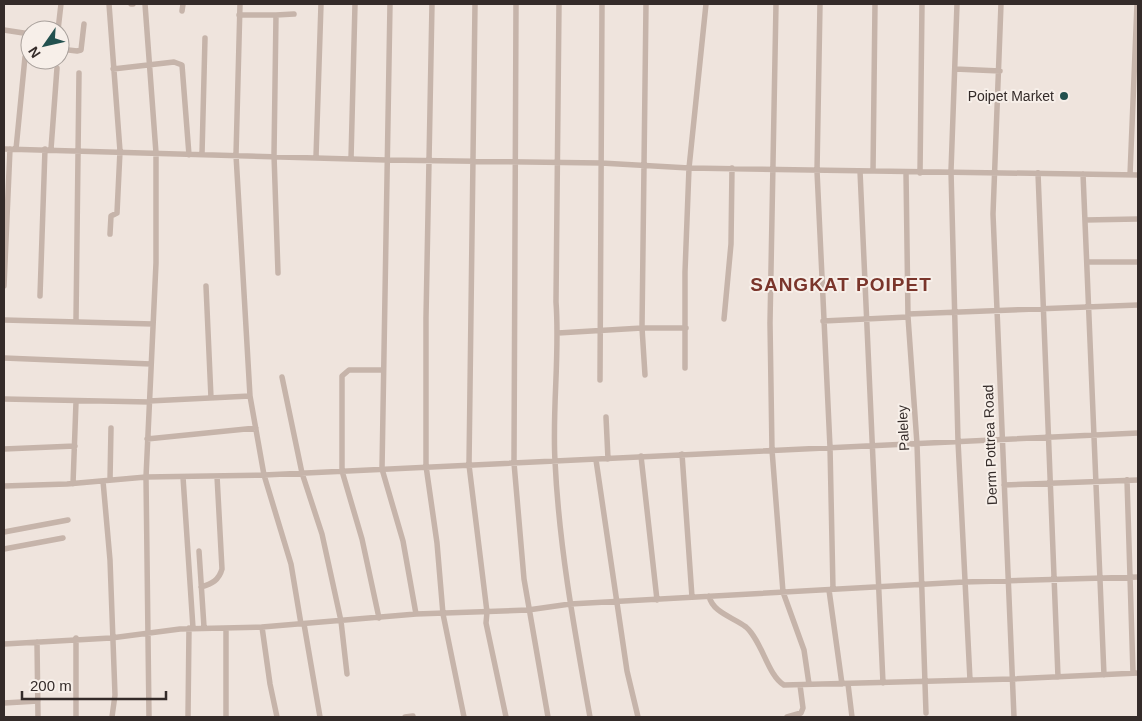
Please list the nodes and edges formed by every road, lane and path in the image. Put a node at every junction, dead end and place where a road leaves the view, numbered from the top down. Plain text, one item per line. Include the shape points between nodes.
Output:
1 (62, 4) edge
2 (109, 4) edge
3 (145, 4) edge
4 (183, 4) edge
5 (240, 4) edge
6 (321, 4) edge
7 (355, 4) edge
8 (390, 4) edge
9 (432, 4) edge
10 (474, 4) edge
11 (516, 4) edge
12 (559, 4) edge
13 (602, 4) edge
14 (646, 4) edge
15 (706, 4) edge
16 (776, 4) edge
17 (820, 4) edge
18 (875, 4) edge
19 (922, 4) edge
20 (957, 4) edge
21 (1001, 4) edge
22 (1137, 4) edge
23 (182, 11) dead end
24 (294, 14) dead end
25 (239, 15) junction
26 (276, 16) junction
27 (60, 20) edge
28 (84, 24) dead end
29 (4, 30) edge
30 (20, 32) edge
31 (205, 38) dead end
32 (70, 50) edge
33 (150, 65) junction
34 (113, 69) junction
35 (23, 70) edge
36 (57, 70) edge
37 (954, 70) junction
38 (1000, 71) junction
39 (79, 73) dead end
40 (1136, 106) edge
41 (10, 149) edge
42 (48, 149) junction
43 (80, 151) junction
44 (120, 151) junction
45 (156, 153) junction
46 (202, 154) junction
47 (188, 155) junction
48 (236, 155) junction
49 (274, 155) junction
50 (316, 157) junction
51 (351, 159) junction
52 (386, 160) junction
53 (428, 161) junction
54 (472, 162) junction
55 (515, 162) junction
56 (558, 163) junction
57 (602, 163) junction
58 (644, 166) junction
59 (689, 168) junction
60 (732, 168) junction
61 (772, 168) junction
62 (817, 171) junction
63 (860, 171) junction
64 (873, 171) junction
65 (950, 171) junction
66 (906, 172) junction
67 (995, 172) junction
68 (920, 173) junction
69 (1038, 173) junction
70 (1083, 174) junction
71 (1130, 175) junction
72 (1138, 175) edge
73 (1138, 219) edge
74 (1085, 220) junction
75 (110, 234) dead end
76 (1087, 262) junction
77 (1138, 262) edge
78 (278, 273) dead end
79 (4, 286) edge
80 (206, 286) dead end
81 (40, 296) dead end
82 (1138, 305) edge
83 (1088, 306) junction
84 (1043, 308) junction
85 (997, 310) junction
86 (953, 312) junction
87 (908, 316) junction
88 (724, 319) dead end
89 (866, 319) junction
90 (4, 320) edge
91 (76, 321) junction
92 (823, 321) junction
93 (153, 324) junction
94 (642, 328) junction
95 (686, 328) junction
96 (601, 330) junction
97 (558, 333) junction
98 (4, 358) edge
99 (151, 364) junction
100 (685, 368) dead end
101 (383, 370) junction
102 (645, 375) dead end
103 (282, 376) dead end
104 (600, 380) dead end
105 (250, 396) junction
106 (211, 398) junction
107 (4, 399) edge
108 (76, 402) junction
109 (149, 402) junction
110 (606, 417) dead end
111 (111, 428) dead end
112 (256, 428) junction
113 (1138, 433) edge
114 (1094, 435) junction
115 (1048, 437) junction
116 (148, 439) junction
117 (1002, 439) junction
118 (958, 441) junction
119 (917, 444) junction
120 (872, 445) junction
121 (74, 446) junction
122 (830, 447) junction
123 (4, 448) edge
124 (772, 450) junction
125 (682, 454) junction
126 (641, 456) junction
127 (608, 459) junction
128 (596, 460) junction
129 (555, 461) junction
130 (514, 463) junction
131 (469, 465) junction
132 (426, 466) junction
133 (382, 469) junction
134 (342, 471) junction
135 (302, 473) junction
136 (264, 475) junction
137 (217, 476) junction
138 (183, 477) junction
139 (146, 478) junction
140 (110, 480) junction
141 (1127, 480) junction
142 (1138, 480) edge
143 (103, 481) junction
144 (1049, 482) junction
145 (1097, 482) junction
146 (73, 484) junction
147 (1004, 485) junction
148 (4, 486) edge
149 (68, 520) dead end
150 (4, 532) edge
151 (63, 538) dead end
152 (4, 549) edge
153 (199, 551) dead end
154 (1130, 577) junction
155 (1138, 577) edge
156 (1100, 578) junction
157 (1054, 579) junction
158 (1008, 580) junction
159 (964, 582) junction
160 (921, 585) junction
161 (201, 587) junction
162 (878, 587) junction
163 (831, 590) junction
164 (784, 592) junction
165 (709, 596) junction
166 (692, 597) junction
167 (657, 600) junction
168 (616, 602) junction
169 (570, 604) junction
170 (528, 610) junction
171 (487, 612) junction
172 (416, 614) junction
173 (444, 614) junction
174 (379, 618) junction
175 (341, 621) junction
176 (303, 624) junction
177 (204, 627) junction
178 (262, 627) junction
179 (191, 628) junction
180 (226, 628) junction
181 (148, 633) junction
182 (76, 638) junction
183 (111, 638) junction
184 (37, 642) junction
185 (4, 644) edge
186 (1136, 673) edge
187 (347, 674) dead end
188 (1104, 675) junction
189 (1058, 677) junction
190 (1012, 679) junction
191 (970, 680) junction
192 (926, 682) junction
193 (883, 683) junction
194 (809, 684) junction
195 (845, 684) junction
196 (800, 685) junction
197 (38, 701) junction
198 (4, 702) edge
199 (926, 713) dead end
200 (413, 716) dead end
201 (38, 717) edge
202 (76, 717) edge
203 (112, 717) edge
204 (149, 717) edge
205 (188, 717) edge
206 (226, 717) edge
207 (277, 717) edge
208 (320, 717) edge
209 (405, 717) edge
210 (464, 717) edge
211 (506, 717) edge
212 (548, 717) edge
213 (590, 717) edge
214 (638, 717) edge
215 (787, 717) edge
216 (852, 717) edge
217 (1014, 717) edge

1 - 27 street
2 - 34 street
3 - 33 street
4 - 23 street
5 - 25 street
6 - 50 street
7 - 51 street
8 - 52 street
9 - 53 street
10 - 54 street
11 - 55 street
12 - 56 street
13 - 57 street
14 - 58 street
15 - 59 street
16 - 61 street
17 - 62 street
18 - 64 street
19 - 68 street
20 - 37 street
21 - 38 street, Derm Pottrea Road
22 - 40 street
24 - 26 street
25 - 26 street
25 - 48 street
26 - 49 street
28 - 32 street via 81,50
29 - 30 street
31 - 46 street
33 - 34 street
33 - 45 street
33 - 47 street via 174,62 183,66
34 - 44 street
35 - 41 street
36 - 42 street
37 - 38 street
37 - 65 street
38 - 67 street, Derm Pottrea Road
39 - 43 street
40 - 71 street
41 - 42 street
41 - 79 street
42 - 43 street
42 - 81 street
43 - 44 street
43 - 91 street
44 - 45 street
44 - 75 street via 116,213 111,216
45 - 47 street
45 - 93 street
46 - 47 street
46 - 48 street
48 - 49 street
48 - 105 street
49 - 50 street
49 - 78 street
50 - 51 street
51 - 52 street
52 - 53 street
52 - 101 street
53 - 54 street
53 - 132 street
54 - 55 street
54 - 131 street
55 - 56 street
55 - 130 street
56 - 57 street
56 - 97 street
57 - 58 street
57 - 96 street
58 - 59 street
58 - 94 street
59 - 60 street
59 - 95 street
60 - 61 street
60 - 88 street via 731,244
61 - 62 street
61 - 124 street
62 - 63 street
62 - 92 street
63 - 64 street
63 - 89 street
64 - 66 street
65 - 67 street
65 - 68 street
65 - 86 street
66 - 68 street
66 - 87 street, Paleley
67 - 69 street
67 - 85 street, Derm Pottrea Road via 993,214
69 - 70 street
69 - 84 street
70 - 71 street
70 - 74 street
71 - 72 street
73 - 74 street
74 - 76 street
76 - 77 street
76 - 83 street
80 - 106 street
82 - 83 street
83 - 84 street
83 - 114 street
84 - 85 street
84 - 115 street
85 - 86 street
85 - 117 street, Derm Pottrea Road
86 - 87 street
86 - 118 street
87 - 89 street
87 - 119 street, Paleley
89 - 92 street
89 - 120 street
90 - 91 street
91 - 93 street
92 - 122 street
93 - 99 street
94 - 95 street
94 - 96 street
94 - 102 street
95 - 100 street
96 - 97 street
96 - 104 street
97 - 129 street
98 - 99 street
99 - 109 street
101 - 133 street
101 - 134 street via 349,370 342,376
103 - 135 street
105 - 106 street
105 - 112 street
106 - 109 street
107 - 108 street
108 - 109 street
108 - 121 street
109 - 116 street
110 - 127 street
111 - 140 street
112 - 116 street
112 - 136 street
113 - 114 street
114 - 115 street
114 - 145 street
115 - 117 street
115 - 144 street
116 - 139 street
117 - 118 street
117 - 147 street, Derm Pottrea Road
118 - 119 street
118 - 159 street
119 - 120 street
119 - 160 street, Paleley
120 - 122 street
120 - 162 street
121 - 123 street
121 - 146 street
122 - 124 street
122 - 163 street
124 - 125 street
124 - 164 street
125 - 126 street
125 - 166 street
126 - 127 street
126 - 167 street
127 - 128 street
128 - 129 street
128 - 168 street
129 - 130 street
129 - 169 street
130 - 131 street
130 - 170 street
131 - 132 street
131 - 171 street
132 - 133 street
132 - 173 street
133 - 134 street
133 - 172 street via 403,541
134 - 135 street
134 - 174 street via 362,539
135 - 136 street
135 - 175 street via 322,534
136 - 137 street
136 - 176 street via 291,564
137 - 138 street
137 - 161 street via 222,569 213,582
138 - 139 street
138 - 179 street
139 - 140 street
139 - 181 street
140 - 143 street
141 - 142 street
141 - 145 street
141 - 154 street
143 - 146 street
143 - 183 street via 110,560
144 - 145 street
144 - 147 street
144 - 157 street
145 - 156 street
146 - 148 street
147 - 158 street, Derm Pottrea Road
149 - 150 street
151 - 152 street
153 - 161 street
154 - 155 street
154 - 156 street
154 - 186 street
156 - 157 street
156 - 188 street
157 - 158 street
157 - 189 street
158 - 159 street
158 - 190 street, Derm Pottrea Road
159 - 160 street
159 - 191 street
160 - 162 street
160 - 192 street, Paleley
161 - 177 street
162 - 163 street
162 - 193 street
163 - 164 street
163 - 195 street
164 - 165 street
164 - 194 street via 804,650
165 - 166 street
165 - 196 street via 713,606 753,635 782,684
166 - 167 street
167 - 168 street
168 - 169 street
168 - 214 street
169 - 170 street
169 - 213 street
170 - 171 street
170 - 212 street
171 - 173 street
171 - 211 street via 488,637
172 - 173 street
172 - 174 street
173 - 210 street
174 - 175 street
175 - 176 street
175 - 187 street
176 - 178 street
176 - 208 street
177 - 179 street
177 - 180 street
178 - 180 street
178 - 207 street
179 - 181 street
179 - 205 street
180 - 206 street
181 - 183 street
181 - 204 street
182 - 183 street
182 - 184 street
182 - 202 street
183 - 203 street
184 - 185 street
184 - 197 street
186 - 188 street
188 - 189 street
189 - 190 street
190 - 191 street
190 - 217 street, Derm Pottrea Road
191 - 192 street
192 - 193 street
192 - 199 street, Paleley
193 - 195 street
194 - 195 street
194 - 196 street
195 - 216 street
196 - 215 street via 801,713
197 - 198 street
197 - 201 street
200 - 209 street

